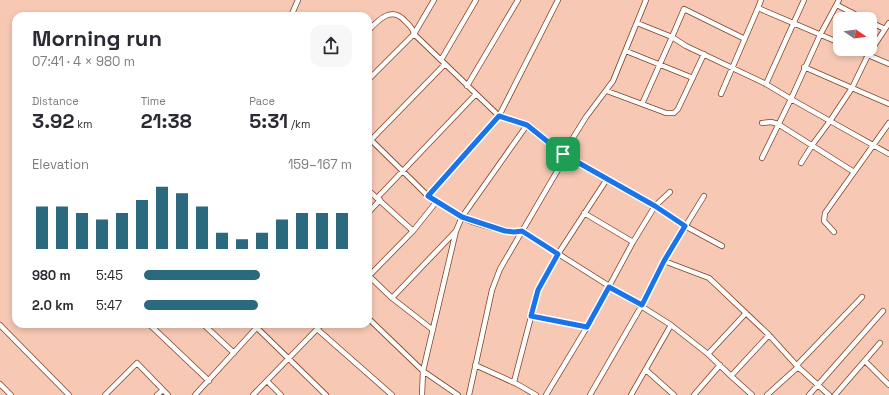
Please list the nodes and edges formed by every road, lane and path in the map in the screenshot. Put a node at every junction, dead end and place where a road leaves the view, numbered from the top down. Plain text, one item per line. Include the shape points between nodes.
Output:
1 (298, 0) edge
2 (434, 0) edge
3 (476, 0) edge
4 (518, 0) edge
5 (558, 0) edge
6 (646, 0) edge
7 (761, 0) edge
8 (804, 0) edge
9 (839, 0) edge
10 (836, 5) junction
11 (758, 8) junction
12 (293, 12) edge
13 (850, 12) edge
14 (637, 23) junction
15 (794, 23) junction
16 (877, 24) edge
17 (888, 26) edge
18 (372, 27) edge
19 (414, 34) junction
20 (820, 35) junction
21 (672, 37) junction
22 (745, 39) junction
23 (833, 40) edge
24 (877, 42) edge
25 (626, 51) junction
26 (704, 54) junction
27 (868, 56) edge
28 (870, 56) edge
29 (441, 60) junction
30 (445, 64) junction
31 (660, 64) junction
32 (889, 64) edge
33 (804, 67) junction
34 (732, 68) junction
35 (372, 76) edge
36 (693, 78) junction
37 (766, 84) junction
38 (467, 86) junction
39 (852, 88) junction
40 (607, 91) junction
41 (476, 94) junction
42 (721, 94) dead end
43 (791, 99) junction
44 (642, 104) junction
45 (889, 104) edge
46 (499, 116) junction
47 (830, 121) junction
48 (762, 123) dead end
49 (889, 123) edge
50 (778, 124) junction
51 (527, 125) junction
52 (372, 137) edge
53 (372, 141) edge
54 (812, 144) junction
55 (873, 146) junction
56 (889, 154) edge
57 (564, 155) junction
58 (762, 158) dead end
59 (801, 164) dead end
60 (403, 171) junction
61 (854, 172) junction
62 (607, 179) junction
63 (670, 192) dead end
64 (372, 193) edge
65 (428, 196) junction
66 (704, 196) dead end
67 (379, 199) junction
68 (437, 201) junction
69 (655, 206) junction
70 (372, 208) edge
71 (584, 213) junction
72 (462, 217) junction
73 (685, 226) junction
74 (413, 231) junction
75 (456, 231) junction
76 (522, 231) junction
77 (834, 232) dead end
78 (633, 242) junction
79 (722, 246) dead end
80 (558, 254) junction
81 (664, 261) junction
82 (372, 273) edge
83 (372, 279) edge
84 (609, 287) junction
85 (862, 297) dead end
86 (392, 298) junction
87 (642, 305) junction
88 (883, 311) dead end
89 (746, 313) junction
90 (531, 316) junction
91 (372, 322) edge
92 (0, 325) edge
93 (671, 325) junction
94 (587, 327) junction
95 (153, 328) edge
96 (207, 328) edge
97 (255, 328) edge
98 (260, 328) edge
99 (317, 329) joint
100 (432, 330) junction
101 (768, 335) junction
102 (880, 343) dead end
103 (234, 353) junction
104 (708, 354) junction
105 (288, 359) junction
106 (865, 361) junction
107 (474, 365) junction
108 (720, 365) junction
109 (798, 366) junction
110 (646, 370) junction
111 (424, 371) junction
112 (731, 376) junction
113 (209, 381) junction
114 (267, 381) junction
115 (514, 382) junction
116 (0, 384) edge
117 (818, 385) junction
118 (889, 385) edge
119 (163, 390) junction
120 (11, 395) edge
121 (69, 395) edge
122 (104, 395) edge
123 (156, 395) edge
124 (168, 395) edge
125 (195, 395) edge
126 (253, 395) edge
127 (281, 395) edge
128 (326, 395) edge
129 (392, 395) edge
130 (422, 395) edge
131 (458, 395) edge
132 (469, 395) edge
133 (536, 395) edge
134 (546, 395) edge
135 (590, 395) edge
136 (631, 395) edge
137 (674, 395) edge
138 (694, 395) edge
139 (752, 395) edge
140 (767, 395) edge
141 (809, 395) edge
142 (829, 395) edge
143 (835, 395) edge

1 - 12 street
2 - 19 street
3 - 29 street
4 - 38 street
5 - 46 street
6 - 14 street
7 - 11 street
8 - 15 street
9 - 10 street
10 - 13 street
10 - 20 street
11 - 15 street
11 - 22 street
14 - 21 street
14 - 25 street
15 - 20 street
15 - 37 street
16 - 17 street
17 - 24 street
18 - 19 street via 382,18 395,13 400,15
19 - 29 street
19 - 35 street
20 - 23 street
20 - 33 street
21 - 22 street via 684,9
21 - 26 street
21 - 31 street
22 - 34 street
25 - 31 street
25 - 40 street
26 - 34 street
26 - 36 street
27 - 39 street
28 - 32 street
29 - 30 street
30 - 38 street
30 - 52 street
31 - 36 street
31 - 44 street
33 - 39 street
33 - 43 street
34 - 37 street
34 - 42 street
36 - 44 street via 674,113 666,113
37 - 43 street
38 - 41 street
39 - 45 street
39 - 47 street
40 - 44 street
40 - 57 street via 586,117
41 - 46 street
41 - 60 street
43 - 47 street
43 - 50 street
46 - 51 street
46 - 65 street
47 - 54 street
47 - 55 street
48 - 50 street
49 - 55 street
50 - 54 street
50 - 58 street
51 - 57 street
51 - 72 street
53 - 60 street
54 - 59 street
54 - 61 street
55 - 56 street
55 - 61 street
57 - 62 street
57 - 76 street
60 - 65 street
60 - 67 street
61 - 77 street via 825,213 824,220
62 - 69 street
62 - 71 street
63 - 69 street
64 - 67 street
65 - 68 street
66 - 73 street
67 - 70 street
67 - 74 street
68 - 72 street
68 - 74 street
69 - 73 street
69 - 78 street
71 - 78 street
71 - 80 street
72 - 75 street
72 - 76 street via 505,231
73 - 79 street
73 - 81 street
74 - 82 street
75 - 86 street
75 - 100 street
76 - 80 street
76 - 107 street via 507,255 492,290
78 - 84 street
80 - 84 street
80 - 90 street via 538,290
81 - 87 street
81 - 89 street via 709,278
83 - 86 street
84 - 87 street
84 - 94 street
85 - 109 street
86 - 100 street
87 - 93 street
87 - 135 street
88 - 117 street
89 - 101 street
89 - 104 street
90 - 94 street
90 - 115 street
91 - 111 street
92 - 121 street
93 - 104 street
93 - 110 street
94 - 134 street
95 - 113 street
96 - 103 street
97 - 103 street
98 - 105 street
99 - 105 street
99 - 129 street
100 - 111 street
101 - 109 street
101 - 112 street
102 - 106 street
103 - 113 street
104 - 108 street
105 - 114 street
105 - 128 street
106 - 118 street
106 - 143 street
107 - 115 street
107 - 132 street
108 - 112 street
108 - 138 street
109 - 117 street
109 - 140 street
110 - 136 street
110 - 137 street
111 - 130 street
111 - 131 street
112 - 139 street
113 - 125 street
114 - 126 street
114 - 127 street
115 - 133 street
116 - 120 street
117 - 141 street
117 - 142 street
119 - 122 street via 137,363
119 - 123 street
119 - 124 street

